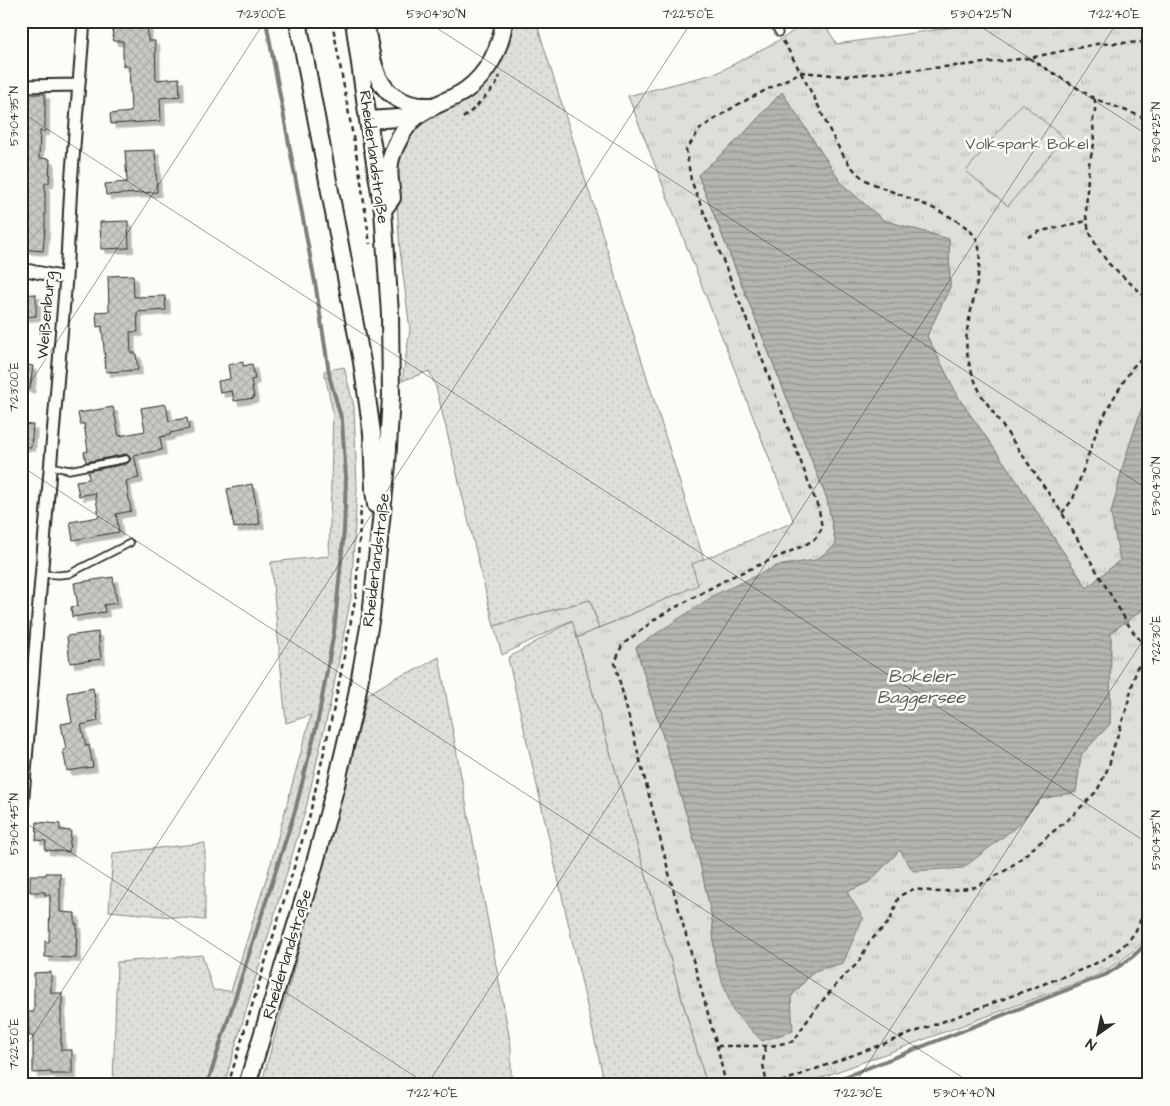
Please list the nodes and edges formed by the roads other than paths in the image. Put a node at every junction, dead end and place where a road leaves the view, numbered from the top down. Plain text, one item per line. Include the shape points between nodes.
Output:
1 (84, 21) edge
2 (298, 21) edge
3 (354, 21) edge
4 (365, 21) edge
5 (504, 21) edge
6 (772, 21) edge
7 (779, 33) road end
8 (78, 85) junction
9 (21, 86) edge
10 (434, 106) junction
11 (415, 117) junction
12 (368, 120) junction
13 (383, 210) junction
14 (21, 269) edge
15 (66, 278) junction
16 (126, 459) dead end
17 (50, 466) junction
18 (380, 530) junction
19 (130, 543) dead end
20 (41, 574) junction
21 (21, 820) edge
22 (247, 1085) edge

1 - 8 street, Weißenburg
2 - 18 main road via 362,362
3 - 12 main road, Rheiderlandstraße
4 - 10 main road via 374,66 379,82 387,92 400,100
5 - 10 main road via 499,44 480,76 467,90
6 - 7 lane
8 - 9 street
8 - 15 street, Weißenburg
10 - 11 main road
11 - 12 main road
11 - 13 main road via 395,149 390,164 392,198
12 - 13 main road, Rheiderlandstraße
13 - 18 main road, Rheiderlandstraße via 390,314 391,396 388,464
14 - 15 street
15 - 17 street, Weißenburg
16 - 17 lane via 69,470
17 - 20 street, Weißenburg
18 - 22 main road, Rheiderlandstraße via 371,616 336,785
19 - 20 lane via 69,574
20 - 21 street, Weißenburg

